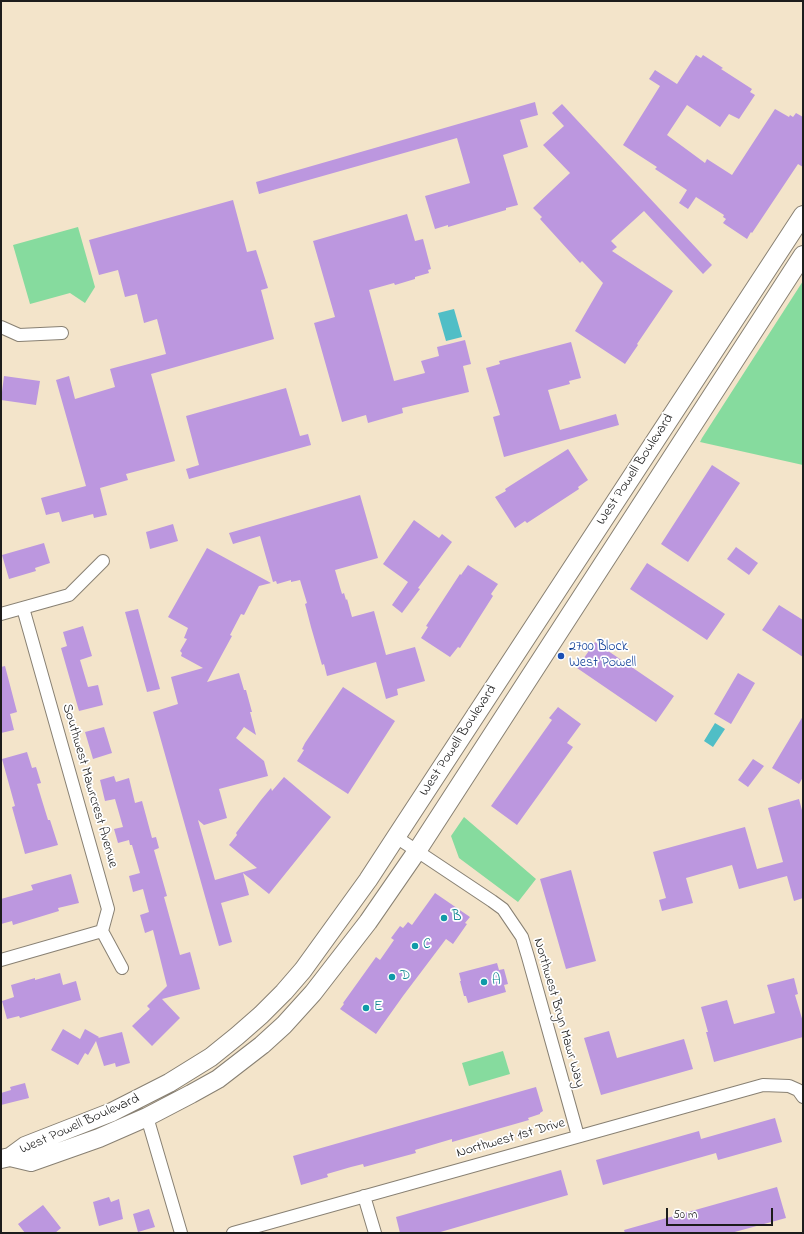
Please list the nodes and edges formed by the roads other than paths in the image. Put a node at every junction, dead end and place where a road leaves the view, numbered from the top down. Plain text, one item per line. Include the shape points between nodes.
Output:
1 (803, 215) edge
2 (803, 255) edge
3 (1, 327) edge
4 (62, 333) dead end
5 (103, 562) dead end
6 (23, 608) junction
7 (1, 614) edge
8 (396, 838) junction
9 (417, 851) junction
10 (102, 932) junction
11 (1, 960) edge
12 (122, 968) dead end
13 (800, 1093) edge
14 (147, 1117) junction
15 (578, 1136) junction
16 (5, 1158) edge
17 (364, 1196) junction
18 (181, 1233) edge
19 (233, 1233) edge
20 (375, 1233) edge

1 - 8 main road, West Powell Boulevard
2 - 9 main road, West Powell Boulevard
3 - 4 street via 19,336
5 - 6 street via 69,594
6 - 7 street
6 - 10 street, Southwest Mawrcrest Avenue via 108,909
8 - 9 street
8 - 16 main road, West Powell Boulevard via 303,970 261,1015 237,1036 198,1065 141,1099 25,1146
9 - 14 main road, West Powell Boulevard via 327,977 284,1025 218,1079
9 - 15 street, Northwest Bryn Mawr Way via 498,905 522,937
10 - 11 street
10 - 12 street
13 - 15 street, Northwest 1st Drive via 789,1086 763,1084
14 - 16 main road, West Powell Boulevard via 99,1138 31,1162
14 - 18 street
15 - 17 street, Northwest 1st Drive
17 - 19 street, Northwest 1st Drive
17 - 20 street

